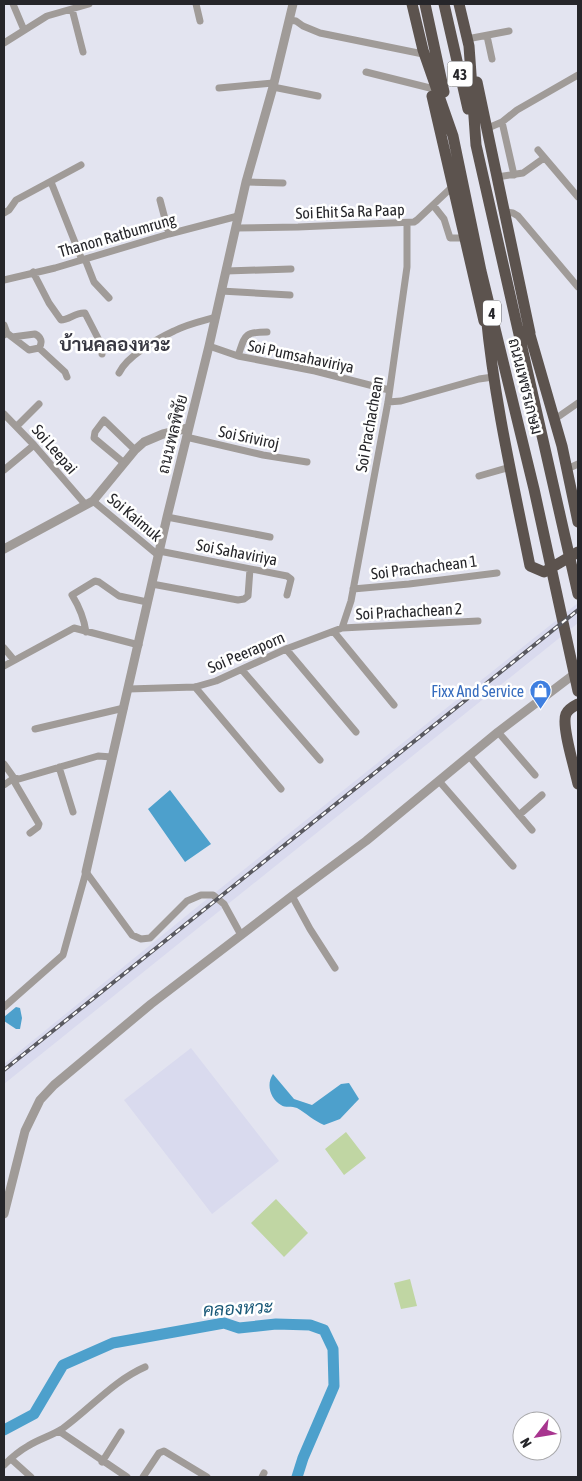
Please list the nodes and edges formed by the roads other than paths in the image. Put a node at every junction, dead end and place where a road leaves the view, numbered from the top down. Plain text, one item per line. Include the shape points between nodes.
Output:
1 (13, 4) edge
2 (89, 4) edge
3 (196, 4) edge
4 (293, 4) edge
5 (412, 4) edge
6 (425, 4) edge
7 (444, 4) edge
8 (459, 4) edge
9 (72, 9) junction
10 (200, 20) dead end
11 (289, 20) junction
12 (24, 30) junction
13 (509, 31) dead end
14 (486, 36) junction
15 (4, 43) edge
16 (468, 43) junction
17 (83, 52) dead end
18 (423, 52) junction
19 (492, 59) dead end
20 (366, 72) dead end
21 (578, 75) edge
22 (273, 85) junction
23 (219, 88) dead end
24 (430, 88) junction
25 (318, 96) dead end
26 (502, 122) junction
27 (488, 128) junction
28 (452, 136) junction
29 (476, 144) junction
30 (538, 150) dead end
31 (544, 158) junction
32 (81, 165) dead end
33 (514, 175) junction
34 (497, 177) junction
35 (50, 182) junction
36 (246, 182) junction
37 (283, 183) dead end
38 (452, 187) junction
39 (578, 198) edge
40 (160, 200) dead end
41 (434, 205) junction
42 (505, 212) junction
43 (4, 213) edge
44 (238, 216) junction
45 (408, 223) junction
46 (236, 228) junction
47 (169, 234) junction
48 (464, 238) junction
49 (502, 254) junction
50 (83, 260) junction
51 (291, 269) dead end
52 (226, 270) junction
53 (482, 271) junction
54 (4, 272) edge
55 (33, 272) junction
56 (6, 280) edge
57 (578, 287) edge
58 (221, 291) junction
59 (290, 295) dead end
60 (109, 298) dead end
61 (216, 317) junction
62 (4, 325) edge
63 (267, 332) dead end
64 (530, 333) junction
65 (8, 335) edge
66 (488, 338) junction
67 (209, 346) junction
68 (39, 348) junction
69 (102, 354) dead end
70 (238, 356) junction
71 (119, 373) dead end
72 (493, 376) junction
73 (67, 377) dead end
74 (389, 390) junction
75 (388, 402) junction
76 (39, 404) dead end
77 (578, 404) edge
78 (4, 414) edge
79 (555, 419) junction
80 (17, 426) junction
81 (187, 433) junction
82 (34, 445) junction
83 (135, 450) junction
84 (307, 462) dead end
85 (124, 464) junction
86 (578, 464) edge
87 (510, 467) junction
88 (567, 469) junction
89 (4, 470) edge
90 (479, 476) dead end
91 (89, 503) junction
92 (167, 517) junction
93 (578, 522) edge
94 (270, 537) dead end
95 (4, 549) edge
96 (578, 552) edge
97 (159, 553) junction
98 (250, 568) junction
99 (497, 573) dead end
100 (152, 584) junction
101 (353, 589) junction
102 (578, 594) edge
103 (287, 595) dead end
104 (148, 602) junction
105 (478, 621) dead end
106 (342, 628) junction
107 (86, 632) junction
108 (334, 632) junction
109 (139, 645) junction
110 (4, 648) edge
111 (286, 650) junction
112 (14, 660) junction
113 (4, 666) edge
114 (242, 670) junction
115 (578, 671) edge
116 (195, 687) junction
117 (128, 689) junction
118 (578, 691) edge
119 (578, 704) edge
120 (394, 705) dead end
121 (124, 708) junction
122 (35, 729) dead end
123 (356, 732) dead end
124 (498, 732) junction
125 (469, 756) junction
126 (112, 757) junction
127 (320, 760) dead end
128 (4, 764) edge
129 (58, 768) junction
130 (535, 775) dead end
131 (14, 778) junction
132 (439, 781) junction
133 (578, 784) edge
134 (4, 785) edge
135 (281, 789) dead end
136 (542, 795) dead end
137 (73, 812) dead end
138 (519, 815) junction
139 (532, 830) dead end
140 (30, 833) dead end
141 (514, 866) dead end
142 (86, 872) junction
143 (292, 896) junction
144 (241, 935) junction
145 (335, 968) dead end
146 (4, 1007) edge
147 (4, 1214) edge
148 (145, 1367) dead end
149 (59, 1431) junction
150 (121, 1432) dead end
151 (11, 1459) junction
152 (102, 1462) junction
153 (4, 1465) edge
154 (31, 1477) edge
155 (127, 1477) edge
156 (143, 1477) edge
157 (207, 1477) edge

1 - 12 street
2 - 9 street
3 - 10 street
4 - 11 street, ถนนพลพิชัย
5 - 18 highway, ถนนเพชรเกษม / 4
6 - 28 highway, 43
7 - 29 highway, 43
8 - 16 highway, ถนนเพชรเกษม / 4
9 - 12 street via 47,16
9 - 17 street
11 - 18 street via 320,33
11 - 22 street, ถนนพลพิชัย
12 - 15 street
13 - 14 street
14 - 16 street
14 - 19 street
16 - 27 highway
16 - 29 highway, ถนนเพชรเกษม / 4
18 - 24 highway
18 - 28 highway, ถนนเพชรเกษม / 4
20 - 24 street
21 - 26 street
22 - 23 street
22 - 25 street
22 - 36 street, ถนนพลพิชัย
24 - 38 highway
26 - 27 street
26 - 33 street
27 - 34 highway
28 - 53 highway, ถนนเพชรเกษม / 4
29 - 49 highway, ถนนเพชรเกษม / 4
30 - 31 street
31 - 33 street via 523,173
31 - 39 street
32 - 35 street
33 - 34 street
34 - 42 highway
35 - 43 street via 16,200
35 - 50 street
36 - 37 street
36 - 44 street, ถนนพลพิชัย
38 - 41 street, Soi Ehit Sa Ra Paap
38 - 48 highway
40 - 47 street
41 - 45 street, Soi Ehit Sa Ra Paap via 417,220
41 - 48 street via 444,219 450,238
42 - 57 street via 518,216
42 - 64 highway
44 - 46 street, ถนนพลพิชัย
44 - 47 street, Thanon Ratbumrung
45 - 46 street, Soi Ehit Sa Ra Paap
45 - 74 street, Soi Prachachean via 407,267
46 - 52 street, ถนนพลพิชัย
47 - 50 street, Thanon Ratbumrung
48 - 66 highway
49 - 64 highway
49 - 102 highway, ถนนเพชรเกษม / 4
50 - 55 street, Thanon Ratbumrung
50 - 60 street via 94,282
51 - 52 street
52 - 58 street, ถนนพลพิชัย
53 - 66 highway
53 - 118 highway, ถนนเพชรเกษม / 4
54 - 56 street
55 - 56 street, Thanon Ratbumrung
55 - 69 street via 48,303 61,320 85,312 101,344
58 - 59 street
58 - 61 street, ถนนพลพิชัย
61 - 67 street, ถนนพลพิชัย
61 - 71 street via 175,330 128,359
62 - 65 street
63 - 70 street via 248,334
64 - 79 highway
65 - 68 street via 29,350
65 - 68 street via 35,334 41,340
66 - 72 highway
67 - 70 street, Soi Pumsahaviriya
67 - 81 street, ถนนพลพิชัย
68 - 73 street
70 - 74 street, Soi Pumsahaviriya
72 - 75 street
72 - 87 highway
74 - 75 street, Soi Prachachean
75 - 101 street, Soi Prachachean
76 - 80 street
77 - 79 street
78 - 80 street, Soi Leepai
79 - 88 highway
80 - 82 street, Soi Leepai
81 - 83 street via 163,434
81 - 84 street, Soi Sriviroj via 263,455
81 - 92 street, ถนนพลพิชัย
82 - 89 street
82 - 91 street, Soi Leepai
83 - 85 street
83 - 85 street via 104,420 94,438
85 - 91 street
86 - 88 street
87 - 90 street
87 - 96 highway via 530,566 544,572
88 - 93 highway
91 - 95 street
91 - 97 street, Soi Kaimuk
92 - 94 street
92 - 97 street, ถนนพลพิชัย
97 - 98 street, Soi Sahaviriya
97 - 100 street, ถนนพลพิชัย
98 - 100 street via 248,596 238,600
98 - 103 street, Soi Sahaviriya via 290,577
99 - 101 street, Soi Prachachean 1
100 - 104 street, ถนนพลพิชัย
101 - 106 street, Soi Prachachean
104 - 107 street via 119,596 95,581 72,595 85,619
104 - 109 street, ถนนพลพิชัย
105 - 106 street, Soi Prachachean 2
106 - 108 street, Soi Peeraporn
107 - 109 street
107 - 112 street via 74,628
108 - 111 street, Soi Peeraporn
108 - 120 street
109 - 117 street, ถนนพลพิชัย
110 - 112 street
111 - 114 street, Soi Peeraporn
111 - 123 street
112 - 113 street
114 - 116 street, Soi Peeraporn
114 - 127 street
115 - 124 street
116 - 117 street, Soi Peeraporn
116 - 135 street via 265,774
117 - 121 street, ถนนพลพิชัย
119 - 133 highway via 566,714 564,727
121 - 122 street
121 - 126 street, ถนนพลพิชัย
124 - 125 street
124 - 130 street
125 - 132 street
125 - 138 street
126 - 129 street via 98,756
126 - 142 street, ถนนพลพิชัย
128 - 131 street
129 - 131 street
129 - 137 street
131 - 134 street
131 - 140 street via 39,824
132 - 141 street
132 - 143 street
136 - 138 street
138 - 139 street
142 - 144 street via 132,935 140,939 150,938 187,902 201,895 213,895 224,904
142 - 146 street via 63,955
143 - 144 street
143 - 145 street
144 - 147 street via 114,1035 40,1100 25,1131
148 - 149 street via 114,1386
149 - 151 street via 28,1446
149 - 152 street
150 - 152 street
151 - 153 street
151 - 154 street
152 - 155 street
156 - 157 street via 159,1453 164,1451

